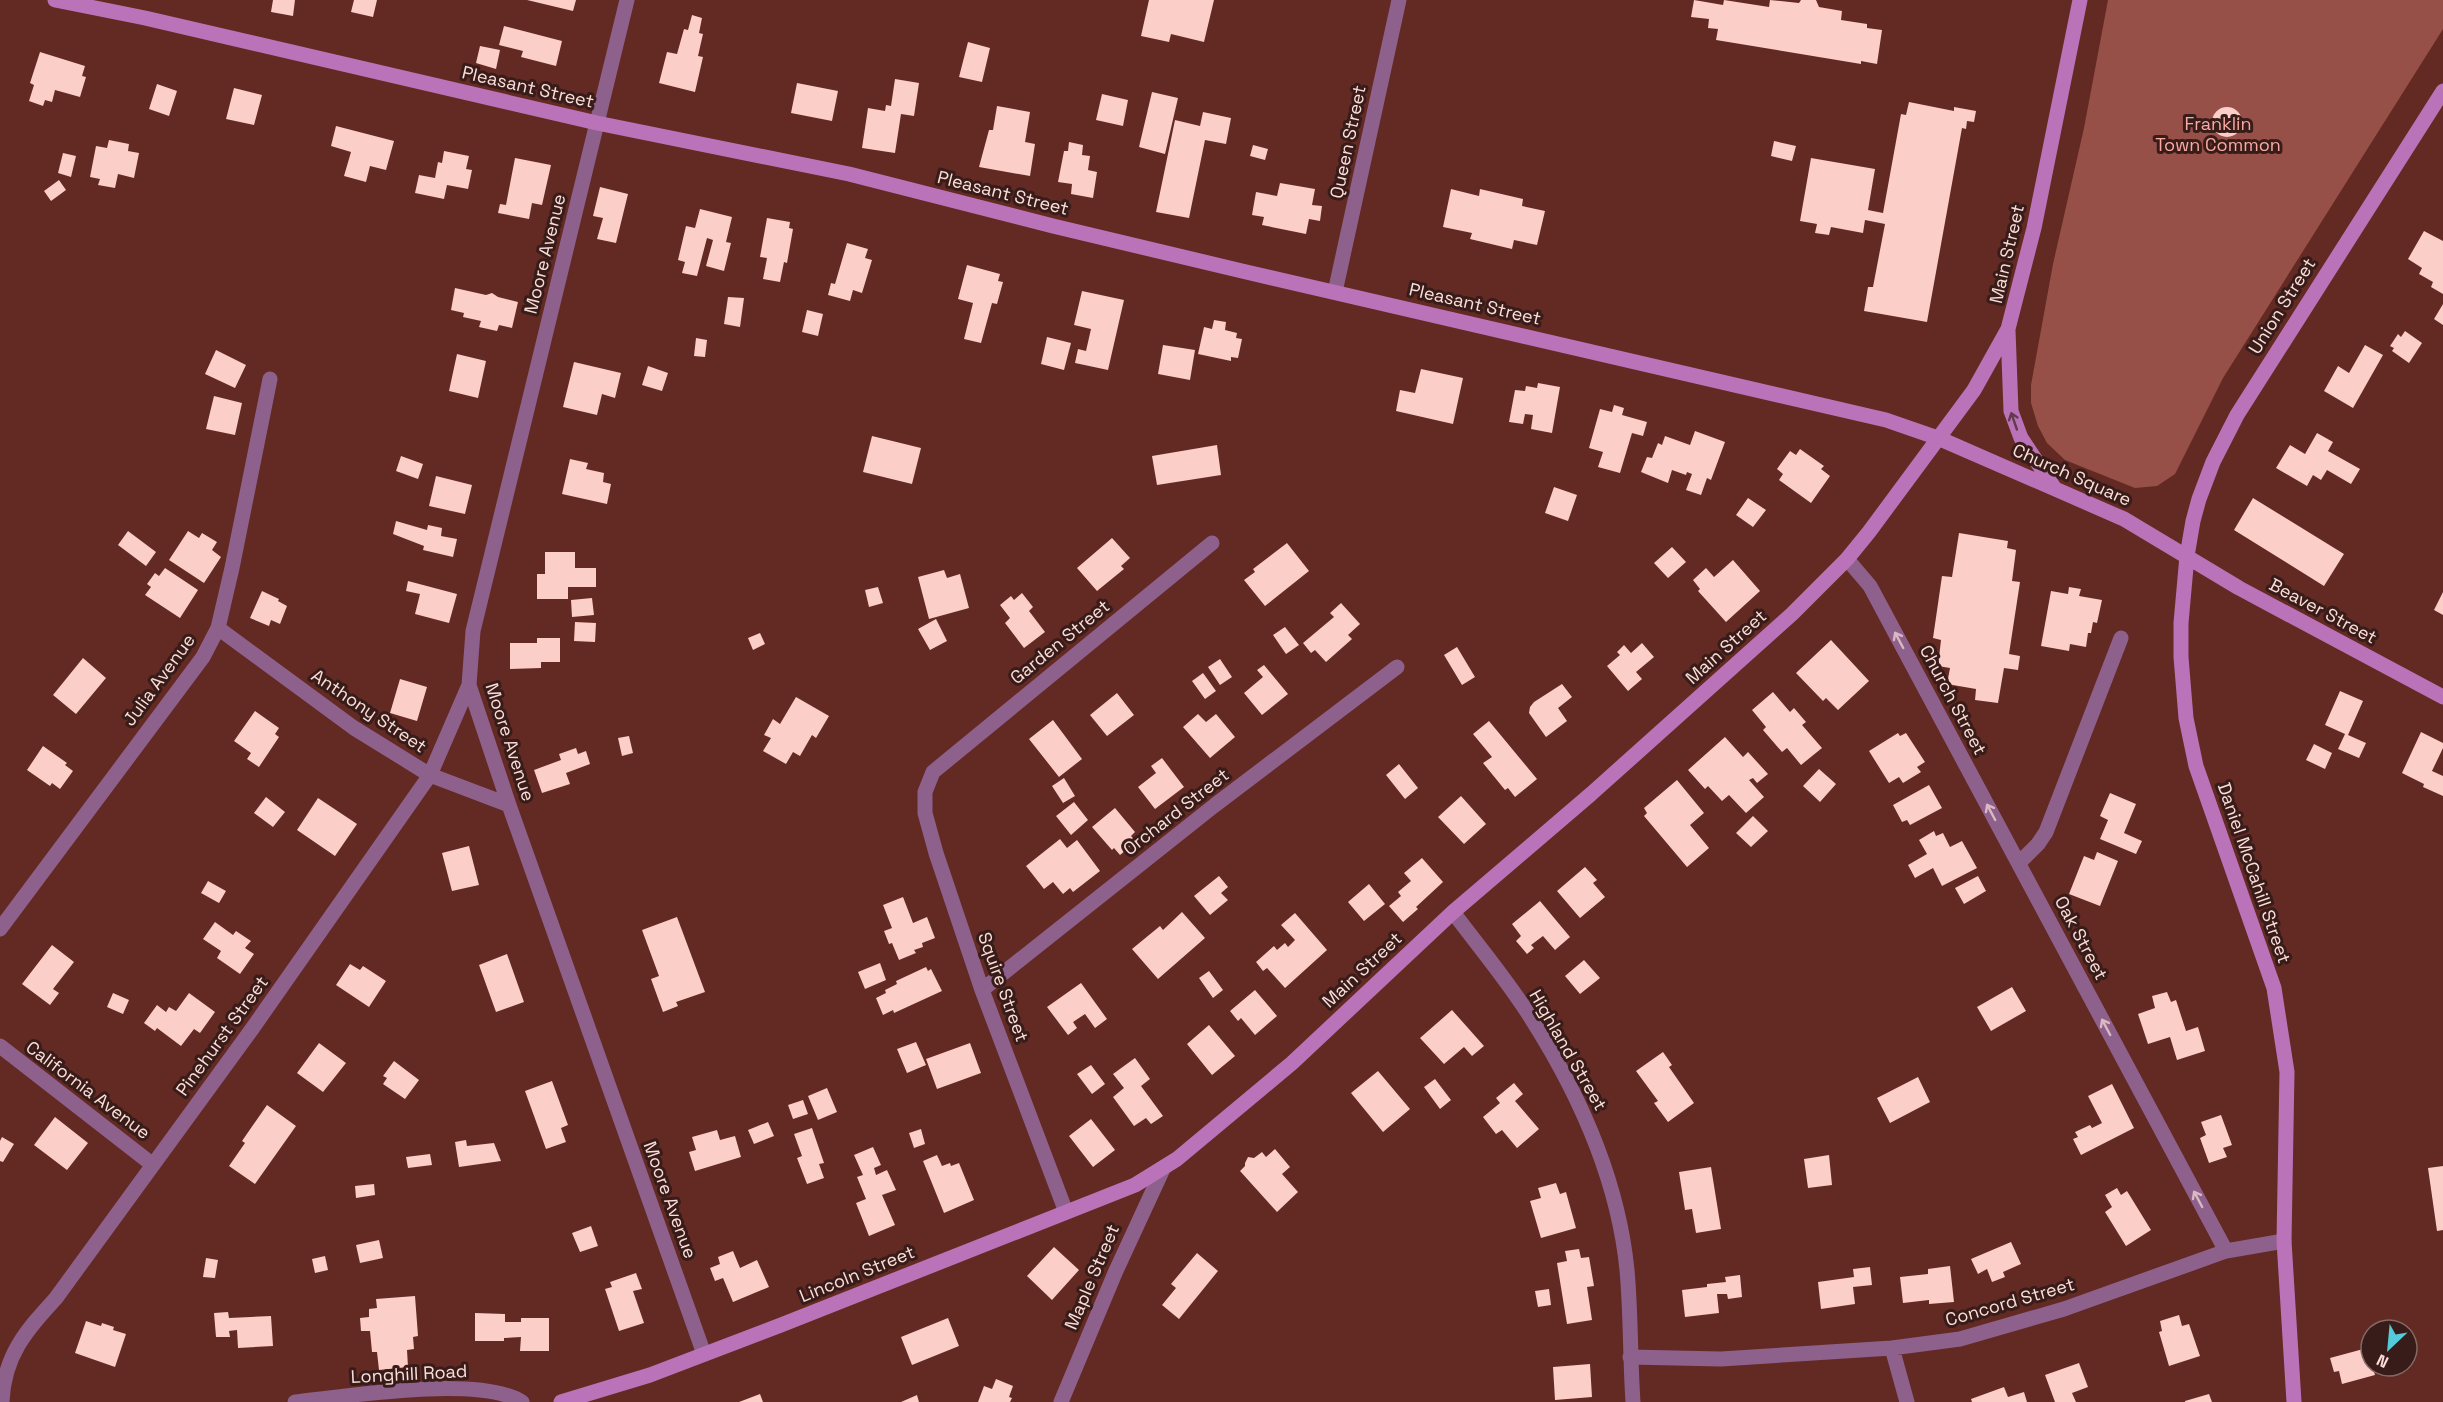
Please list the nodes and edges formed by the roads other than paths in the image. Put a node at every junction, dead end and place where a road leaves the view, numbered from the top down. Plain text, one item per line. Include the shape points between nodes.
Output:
1 (55, 0) edge
2 (627, 0) edge
3 (1399, 0) edge
4 (2080, 0) edge
5 (2443, 91) edge
6 (597, 123) junction
7 (1335, 292) junction
8 (2008, 329) junction
9 (270, 379) dead end
10 (1938, 438) junction
11 (2055, 489) junction
12 (1212, 543) dead end
13 (2187, 556) junction
14 (1847, 559) junction
15 (218, 628) junction
16 (2121, 638) dead end
17 (1397, 667) dead end
18 (469, 685) junction
19 (2443, 697) edge
20 (933, 772) joint
21 (430, 775) junction
22 (509, 805) junction
23 (2019, 863) junction
24 (1453, 912) junction
25 (0, 928) edge
26 (982, 990) junction
27 (0, 1046) edge
28 (153, 1165) junction
29 (1163, 1169) junction
30 (1066, 1212) junction
31 (2284, 1241) junction
32 (2226, 1251) junction
33 (1892, 1348) junction
34 (704, 1354) junction
35 (1630, 1357) junction
36 (2, 1402) edge
37 (295, 1402) edge
38 (522, 1402) edge
39 (561, 1402) edge
40 (1061, 1402) edge
41 (1633, 1402) edge
42 (1907, 1402) edge
43 (2294, 1402) edge

1 - 6 main road, Pleasant Street
2 - 6 street, Moore Avenue
3 - 7 street, Queen Street
4 - 8 main road, Main Street via 2039,205
5 - 13 main road, Union Street via 2237,415 2199,499
6 - 7 main road, Pleasant Street via 849,174
6 - 18 street, Moore Avenue via 473,631
7 - 10 main road, Pleasant Street via 1886,420
8 - 10 main road, Main Street via 1974,390
11 -> 8 main road via 2021,438 2011,411
9 - 15 street, Julia Avenue
10 - 11 main road, Church Square
10 - 14 main road, Main Street
11 - 13 main road, Church Square via 2124,519
12 - 20 street, Garden Street
13 - 19 main road, Beaver Street
13 - 31 main road, Daniel McCahill Street via 2181,640 2186,718 2205,794 2274,988 2288,1072
23 -> 14 street, Church Street via 1870,586
14 - 24 main road, Main Street via 1731,669
15 - 21 street, Anthony Street via 354,728
15 - 25 street, Julia Avenue via 203,657
16 - 23 street via 2046,832
17 - 26 street, Orchard Street
18 - 21 street, Pinehurst Street
18 - 22 street, Moore Avenue
20 - 26 street, Squire Street via 925,792 925,813
21 - 22 street, Anthony Street
21 - 28 street, Pinehurst Street
22 - 34 street, Moore Avenue
32 -> 23 street, Oak Street
24 - 29 main road, Main Street via 1292,1063
24 - 35 street, Highland Street via 1531,1016 1594,1136 1611,1187 1627,1270
26 - 30 street, Squire Street
27 - 28 street, California Avenue
28 - 36 street, Pinehurst Street via 12,1354 6,1368
29 - 30 main road, Lincoln Street via 1135,1185
29 - 40 street, Maple Street
30 - 34 main road, Lincoln Street
31 - 32 street, Concord Street
31 - 43 main road
32 - 33 street, Concord Street via 2064,1309 1960,1339
33 - 35 street, Concord Street via 1721,1359
33 - 42 street
34 - 39 main road, Lincoln Street
35 - 41 street, Highland Street
37 - 38 street, Longhill Road via 456,1388 503,1394

